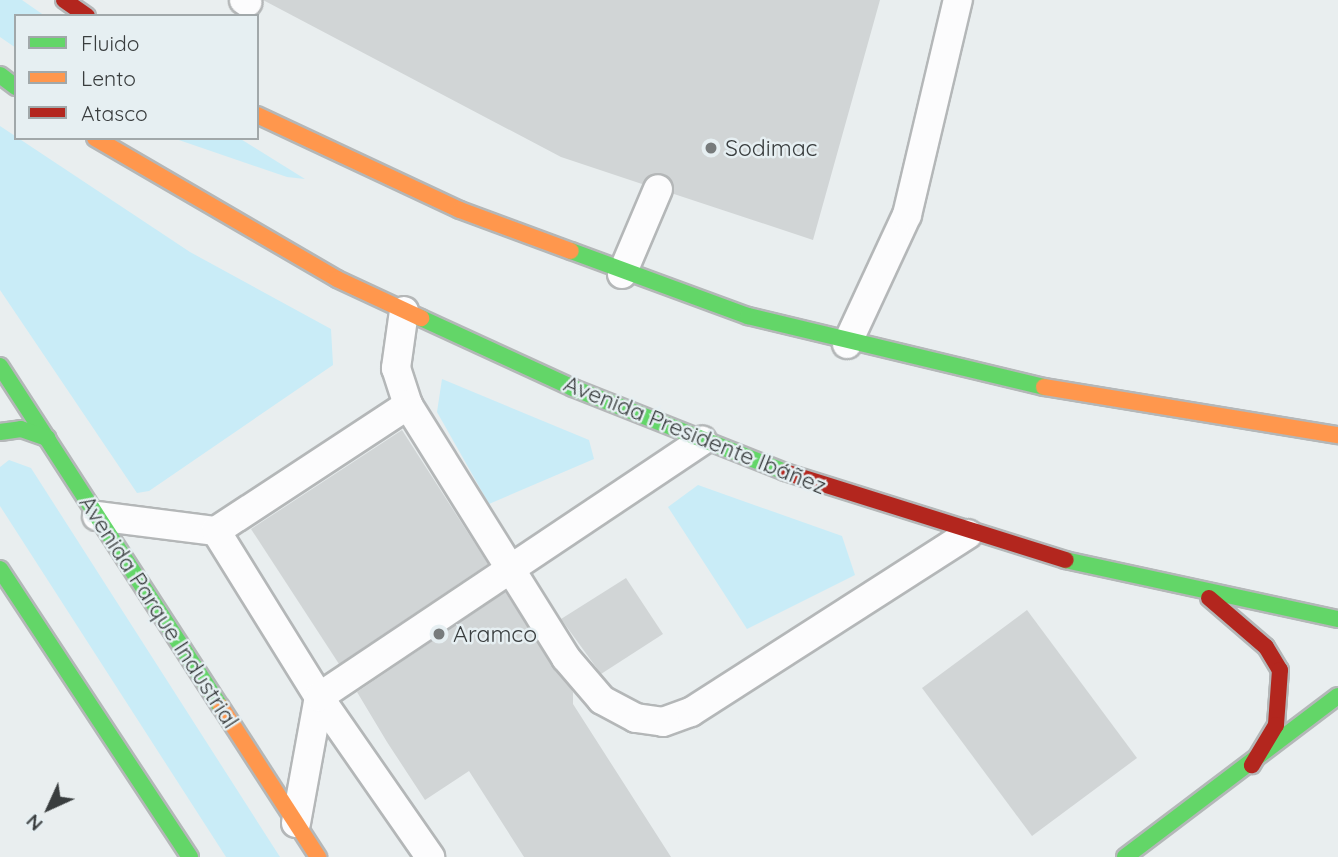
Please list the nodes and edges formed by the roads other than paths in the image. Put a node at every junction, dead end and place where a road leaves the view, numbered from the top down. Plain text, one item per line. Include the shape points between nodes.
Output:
1 (64, 0) edge
2 (958, 0) edge
3 (84, 14) edge
4 (259, 116) edge
5 (98, 140) edge
6 (657, 189) dead end
7 (622, 274) junction
8 (404, 311) junction
9 (847, 344) junction
10 (0, 366) edge
11 (408, 405) junction
12 (0, 432) edge
13 (1338, 435) edge
14 (47, 438) junction
15 (702, 441) junction
16 (97, 516) junction
17 (216, 531) junction
18 (968, 534) junction
19 (508, 567) junction
20 (0, 569) edge
21 (1205, 595) junction
22 (1338, 620) edge
23 (1338, 696) edge
24 (319, 697) junction
25 (1252, 765) junction
26 (296, 823) junction
27 (190, 857) edge
28 (318, 857) edge
29 (430, 857) edge
30 (1125, 857) edge

1 - 3 main road
2 - 9 lane via 907,215
4 - 7 main road via 460,210
5 - 8 main road, Avenida Presidente Ibáñez via 221,215
6 - 7 lane
7 - 9 main road
8 - 11 lane via 396,368
8 - 15 main road, Avenida Presidente Ibáñez
9 - 13 main road via 1054,390
10 - 14 main road, Avenida Parque Industrial
11 - 17 lane
11 - 19 lane
12 - 14 main road via 21,429
14 - 16 main road, Avenida Parque Industrial
15 - 18 main road, Avenida Presidente Ibáñez
15 - 19 lane
16 - 17 lane
16 - 26 main road, Avenida Parque Industrial
17 - 24 lane
18 - 19 lane via 691,712 663,722 636,718 601,700
18 - 21 main road, Avenida Presidente Ibáñez
19 - 24 lane
20 - 27 main road
21 - 22 main road, Avenida Presidente Ibáñez
21 - 25 main road via 1266,647 1280,670 1276,725
23 - 25 main road
24 - 26 lane
24 - 29 lane
25 - 30 main road
26 - 28 main road, Avenida Parque Industrial

